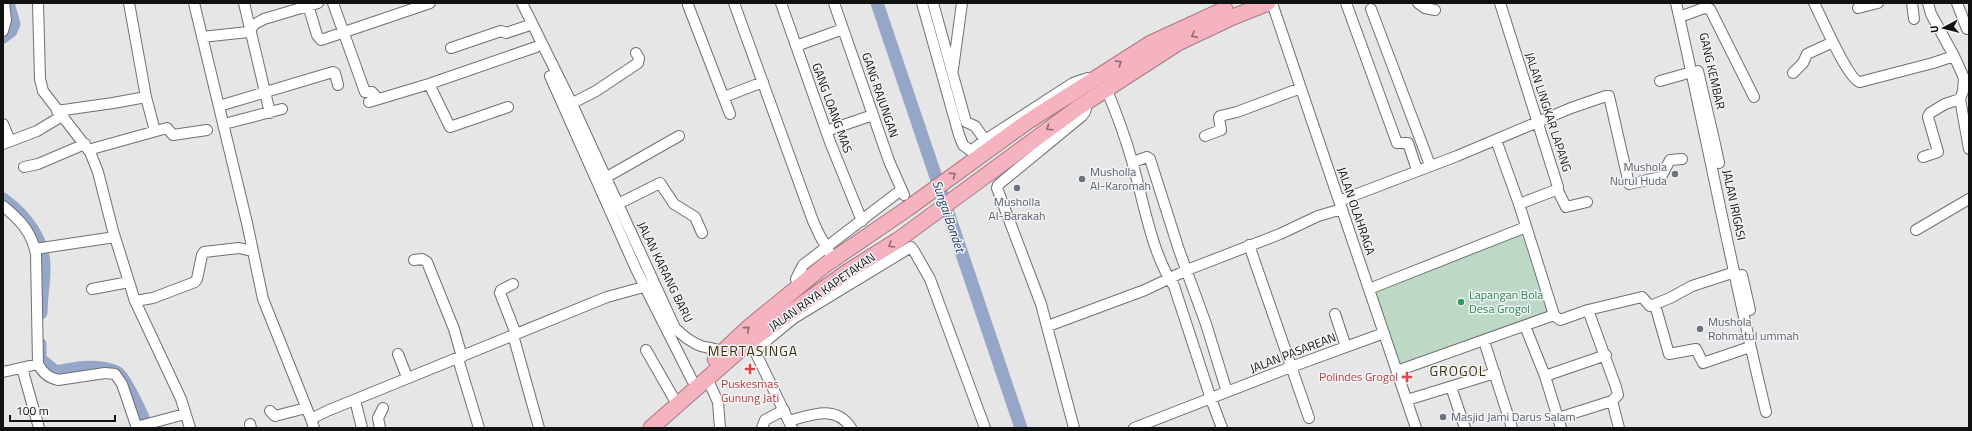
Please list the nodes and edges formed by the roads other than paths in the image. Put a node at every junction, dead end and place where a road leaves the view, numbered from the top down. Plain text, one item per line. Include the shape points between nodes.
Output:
1 (5, 3) edge
2 (38, 3) edge
3 (129, 3) edge
4 (194, 3) edge
5 (244, 3) edge
6 (333, 3) edge
7 (430, 3) edge
8 (517, 3) edge
9 (522, 3) edge
10 (734, 3) edge
11 (781, 3) edge
12 (834, 3) edge
13 (922, 3) edge
14 (933, 3) edge
15 (962, 3) edge
16 (1241, 3) edge
17 (1268, 3) edge
18 (1272, 3) edge
19 (1346, 3) edge
20 (1418, 3) edge
21 (1500, 3) edge
22 (1676, 3) edge
23 (1682, 3) edge
24 (1814, 3) edge
25 (1878, 3) edge
26 (1912, 3) edge
27 (1928, 3) edge
28 (1957, 3) edge
29 (313, 4) edge
30 (688, 6) dead end
31 (1858, 8) dead end
32 (1371, 9) dead end
33 (1435, 10) dead end
34 (1222, 11) edge
35 (1685, 15) junction
36 (1914, 19) dead end
37 (527, 26) junction
38 (252, 29) junction
39 (843, 29) junction
40 (1967, 30) dead end
41 (3, 31) edge
42 (343, 32) junction
43 (202, 38) junction
44 (1833, 42) junction
45 (796, 46) junction
46 (536, 47) junction
47 (451, 48) dead end
48 (636, 53) dead end
49 (1954, 56) junction
50 (953, 71) junction
51 (1692, 72) junction
52 (1793, 73) dead end
53 (1660, 81) dead end
54 (763, 82) junction
55 (1101, 83) junction
56 (429, 84) junction
57 (338, 85) dead end
58 (1301, 88) junction
59 (266, 93) junction
60 (146, 97) junction
61 (724, 97) junction
62 (1754, 97) dead end
63 (1960, 99) junction
64 (1088, 101) junction
65 (219, 106) junction
66 (569, 106) junction
67 (508, 107) dead end
68 (282, 110) dead end
69 (270, 113) junction
70 (59, 114) junction
71 (730, 114) dead end
72 (873, 115) junction
73 (1537, 123) junction
74 (3, 124) edge
75 (224, 124) junction
76 (154, 130) junction
77 (207, 130) dead end
78 (826, 130) junction
79 (679, 136) dead end
80 (1205, 136) dead end
81 (985, 140) junction
82 (1496, 140) junction
83 (7, 143) edge
84 (1712, 145) junction
85 (87, 147) junction
86 (1969, 150) edge
87 (1923, 157) dead end
88 (1682, 159) dead end
89 (1132, 162) junction
90 (1430, 165) junction
91 (24, 167) dead end
92 (1417, 170) junction
93 (605, 178) junction
94 (1557, 189) junction
95 (906, 196) junction
96 (1969, 199) edge
97 (612, 202) junction
98 (1587, 202) dead end
99 (1519, 204) junction
100 (1340, 205) junction
101 (3, 206) edge
102 (862, 221) junction
103 (1526, 227) junction
104 (1916, 230) dead end
105 (702, 232) dead end
106 (1730, 234) junction
107 (115, 237) junction
108 (1249, 245) junction
109 (41, 248) junction
110 (252, 251) junction
111 (830, 254) junction
112 (414, 260) dead end
113 (1187, 270) junction
114 (1735, 272) junction
115 (1168, 280) junction
116 (129, 282) junction
117 (513, 284) dead end
118 (650, 285) junction
119 (92, 289) dead end
120 (1369, 289) junction
121 (1743, 294) junction
122 (136, 301) junction
123 (1655, 305) junction
124 (1588, 310) junction
125 (1335, 314) dead end
126 (1554, 315) junction
127 (1048, 326) junction
128 (1525, 326) junction
129 (1384, 333) junction
130 (515, 334) junction
131 (1484, 341) junction
132 (1752, 343) junction
133 (752, 346) junction
134 (1346, 347) junction
135 (646, 350) dead end
136 (398, 354) dead end
137 (727, 354) junction
138 (1606, 355) junction
139 (460, 358) junction
140 (38, 364) junction
141 (1291, 367) junction
142 (22, 368) junction
143 (1397, 371) junction
144 (3, 372) edge
145 (1495, 373) junction
146 (702, 375) junction
147 (1545, 376) junction
148 (406, 378) junction
149 (1451, 387) junction
150 (1227, 392) junction
151 (1211, 399) junction
152 (355, 400) junction
153 (1407, 400) junction
154 (675, 401) junction
155 (1612, 401) junction
156 (306, 408) junction
157 (383, 408) dead end
158 (784, 410) junction
159 (270, 411) dead end
160 (1766, 412) dead end
161 (185, 414) junction
162 (1309, 418) dead end
163 (1558, 418) junction
164 (313, 423) edge
165 (791, 425) edge
166 (140, 426) edge
167 (39, 428) edge
168 (190, 428) edge
169 (362, 428) edge
170 (380, 428) edge
171 (479, 428) edge
172 (539, 428) edge
173 (639, 428) edge
174 (652, 428) edge
175 (720, 428) edge
176 (762, 428) edge
177 (851, 428) edge
178 (984, 428) edge
179 (1074, 428) edge
180 (1134, 428) edge
181 (1222, 428) edge
182 (1416, 428) edge
183 (1465, 428) edge
184 (1512, 428) edge
185 (1561, 428) edge
186 (1619, 428) edge

1 - 41 street via 6,20
2 - 70 street via 42,86
3 - 60 street
4 - 43 street
5 - 38 street
6 - 42 street
7 - 42 street
8 - 37 street
9 - 66 street
10 - 54 street
11 - 45 street, GANG LOANG MAS
12 - 39 street, GANG RAJUNGAN
13 - 81 street via 963,145 971,151
14 - 50 street
15 - 50 street
16 - 34 highway
17 - 34 highway
18 - 58 street, JALAN OLAHRAGA
19 - 92 street via 1397,143 1408,143
20 - 33 street
21 - 73 street, JALAN LINGKAR LAPANG
22 - 51 street
23 - 35 street, GANG KEMBAR
24 - 44 street
25 - 31 street
26 - 36 street
27 - 49 street via 1931,14
28 - 40 street
29 - 38 street via 264,19
29 - 42 street via 319,39
30 - 61 street
32 - 90 street
34 - 55 highway via 1178,43
35 - 62 street via 1704,8 1710,9
35 - 84 street, GANG KEMBAR
37 - 46 street
37 - 47 street via 506,33 501,31
38 - 43 street via 248,32
38 - 59 street
39 - 45 street
39 - 72 street, GANG RAJUNGAN
42 - 56 street via 365,92 372,92 374,100
43 - 65 street
44 - 49 street via 1853,79 1860,82 1933,64
44 - 52 street via 1807,54 1803,63
45 - 78 street, GANG LOANG MAS
46 - 56 street
46 - 66 street
48 - 66 street via 638,63
49 - 63 street via 1964,78
50 - 81 street via 965,113 974,119 975,126
51 - 53 street
51 - 84 street
54 - 61 street
54 - 111 street via 806,201
55 - 64 highway, JALAN RAYA KAPETAKAN
55 - 81 street via 1086,78 1073,83
55 - 89 street
95 -> 55 highway via 970,163 1027,122
56 - 67 street via 450,128
57 - 59 street via 333,72
58 - 80 street via 1220,116 1221,130
58 - 100 street, JALAN OLAHRAGA
59 - 65 street
59 - 69 street
60 - 70 street
60 - 76 street
61 - 71 street
63 - 86 street
63 - 87 street via 1930,113 1929,122 1938,152
64 - 127 street via 1082,116 997,188 1035,284
64 -> 133 highway, JALAN RAYA KAPETAKAN via 898,240 847,272
65 - 75 street
66 - 93 street
66 - 97 street
68 - 69 street
69 - 75 street
70 - 83 street via 37,131
70 - 85 street
72 - 78 street
72 - 95 street, GANG RAJUNGAN
73 - 82 street
73 - 88 street via 1608,96 1629,184 1661,177 1670,160
73 - 94 street, JALAN LINGKAR LAPANG
74 - 83 street
75 - 110 street
76 - 77 street via 167,128 173,136
76 - 85 street
78 - 102 street, GANG LOANG MAS
79 - 93 street
82 - 90 street
82 - 99 street
84 - 106 street
85 - 91 street
85 - 107 street via 98,172
89 - 113 street via 1150,158
89 - 115 street
90 - 92 street
92 - 100 street
93 - 97 street
94 - 98 street via 1566,207
94 - 99 street, JALAN LINGKAR LAPANG
95 - 102 street
95 - 111 highway
96 - 104 street
97 - 105 street via 660,183 674,204 695,217
97 - 118 street, JALAN KARANG BARU
99 - 103 street
100 - 108 street via 1280,234
100 - 120 street, JALAN OLAHRAGA
101 - 109 street via 17,217
102 - 111 street
103 - 120 street
103 - 126 street
106 - 114 street, JALAN IRIGASI
106 - 121 street
107 - 109 street
107 - 116 street
108 - 113 street
108 - 141 street
109 - 140 street
110 - 122 street via 239,248 204,252 195,282 153,298
110 - 156 street via 263,299
137 -> 111 highway
112 - 139 street via 422,259 427,262 454,329
113 - 115 street
113 - 150 street
114 - 121 street, JALAN IRIGASI
114 - 123 street via 1692,286
115 - 127 street
115 - 151 street via 1174,286
116 - 119 street
116 - 122 street
117 - 130 street via 500,293
118 - 130 street via 607,297
118 - 137 street, JALAN KARANG BARU via 675,328 686,339
118 - 146 street
120 - 129 street, JALAN OLAHRAGA
121 - 132 street
122 - 161 street
123 - 124 street via 1648,306 1642,298
123 - 132 street via 1669,354 1696,349 1703,363
124 - 126 street via 1560,320
124 - 138 street
125 - 134 street
126 - 128 street
127 - 179 street
128 - 131 street
128 - 147 street
129 - 134 street, JALAN PASAREAN
129 - 143 street, JALAN OLAHRAGA
130 - 139 street
130 - 172 street
131 - 143 street
131 - 145 street
132 - 160 street
133 - 137 highway, JALAN RAYA KAPETAKAN
133 - 158 street
133 - 178 street via 911,247 930,279
134 - 141 street, JALAN PASAREAN
135 - 154 street
136 - 148 street
137 - 146 highway, JALAN RAYA KAPETAKAN
138 - 147 street
138 - 155 street via 1617,392 1617,397
139 - 148 street
139 - 171 street
140 - 142 street
140 - 166 street via 45,374 58,380 114,374 122,384
141 - 150 street, JALAN PASAREAN
141 - 162 street
142 - 144 street
142 - 167 street
143 - 153 street, JALAN OLAHRAGA
145 - 149 street
145 - 184 street
146 - 154 highway, JALAN RAYA KAPETAKAN
146 - 175 street via 718,402
147 - 163 street
148 - 152 street
149 - 153 street
149 - 183 street
150 - 151 street, JALAN PASAREAN
151 - 180 street, JALAN PASAREAN
151 - 181 street
152 - 164 street
152 - 169 street
153 - 182 street, JALAN OLAHRAGA
154 - 173 highway, JALAN RAYA KAPETAKAN
154 - 174 highway, JALAN RAYA KAPETAKAN
155 - 163 street
155 - 186 street
156 - 159 street via 275,416
156 - 164 street
157 - 170 street via 378,418
158 - 165 street
158 - 176 street via 765,420
161 - 166 street
161 - 168 street
163 - 185 street
165 - 177 street via 827,413 842,418

